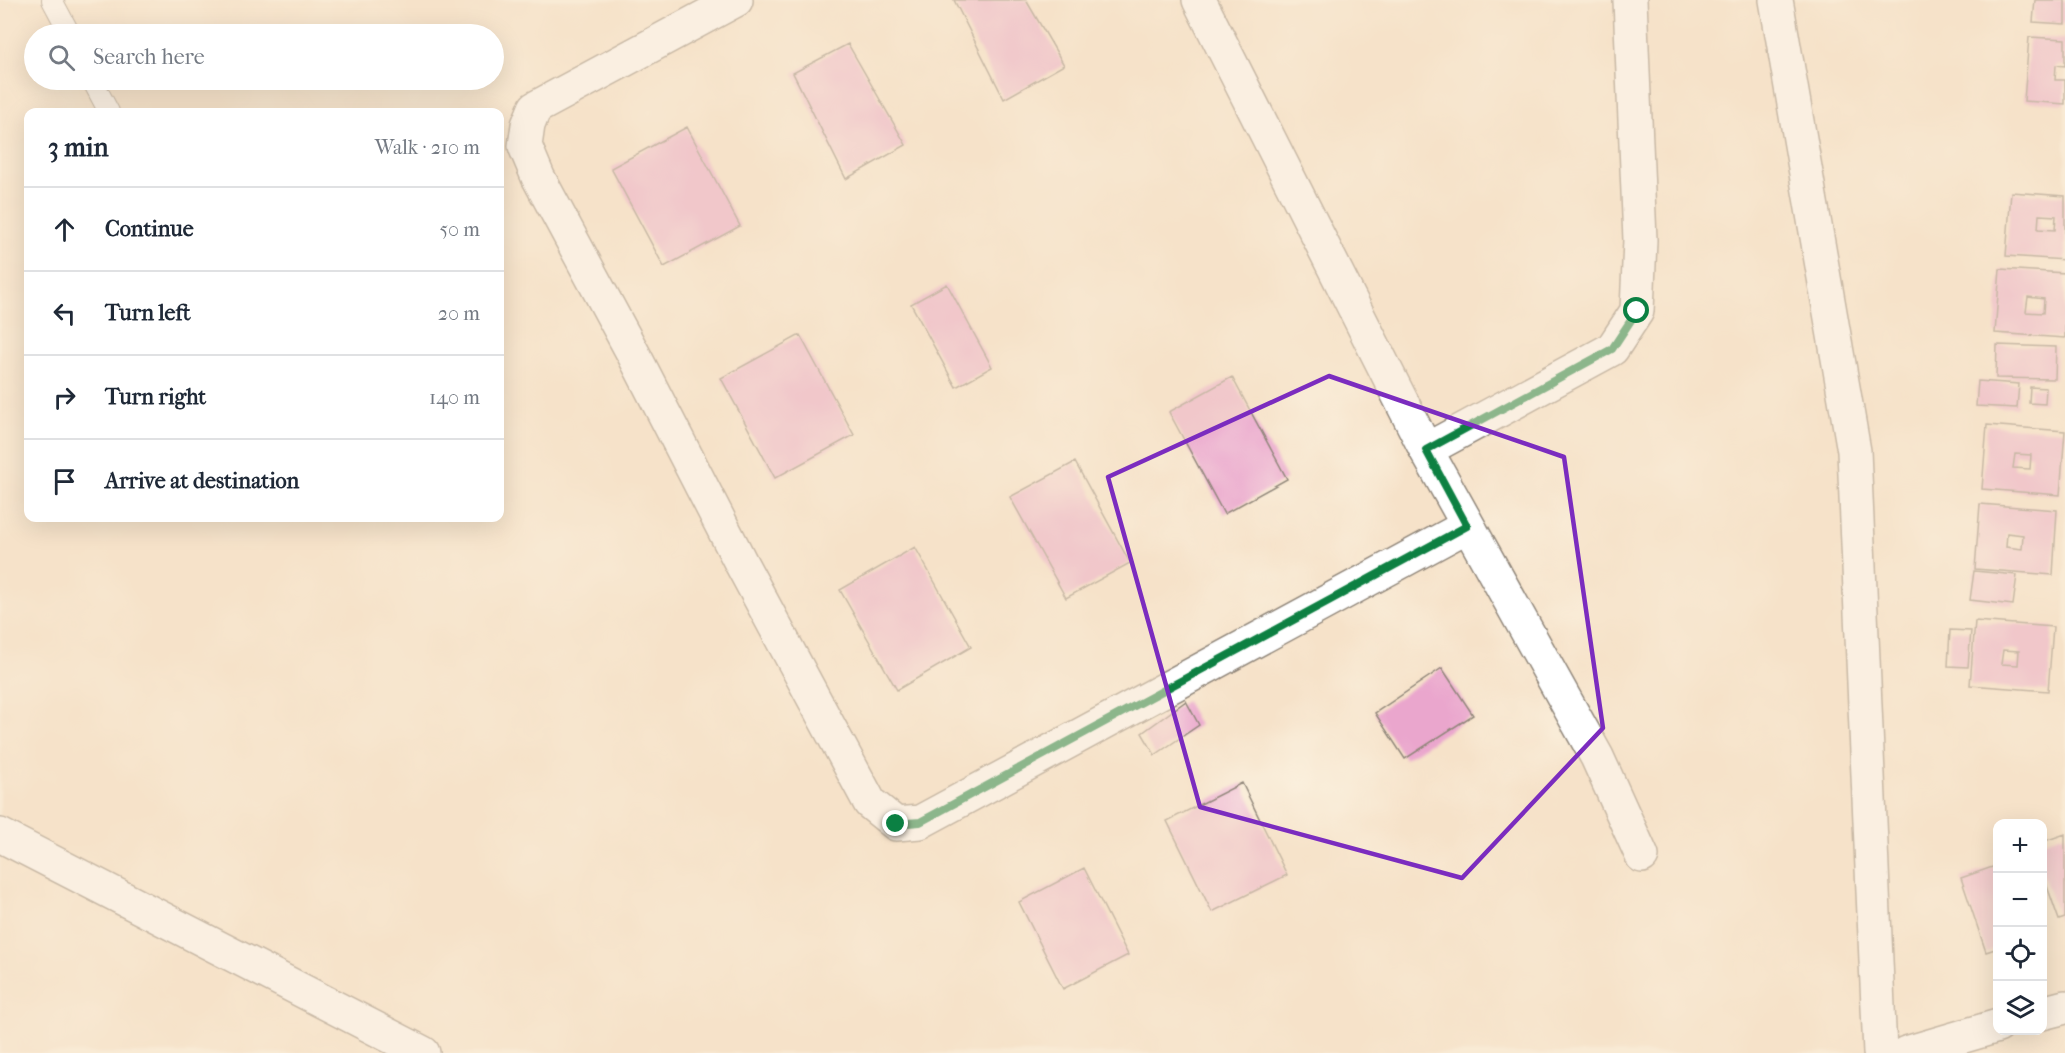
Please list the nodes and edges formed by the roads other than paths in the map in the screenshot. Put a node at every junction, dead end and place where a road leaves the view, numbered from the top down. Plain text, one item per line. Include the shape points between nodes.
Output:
1 (52, 0) edge
2 (736, 0) edge
3 (1199, 0) edge
4 (1630, 0) edge
5 (1776, 0) edge
6 (65, 24) edge
7 (97, 90) edge
8 (107, 108) edge
9 (1426, 450) junction
10 (1467, 526) junction
11 (0, 835) edge
12 (1642, 856) dead end
13 (1993, 1027) edge
14 (423, 1053) edge
15 (1880, 1053) edge
16 (1906, 1053) edge

1 - 6 lane
2 - 10 street via 535,108 525,146 870,803 896,824 920,822
3 - 9 street
4 - 9 street via 1640,240 1637,311 1612,349
5 - 15 street via 1854,451
7 - 8 lane
9 - 10 street
10 - 12 street via 1597,757
11 - 14 street
13 - 16 street

